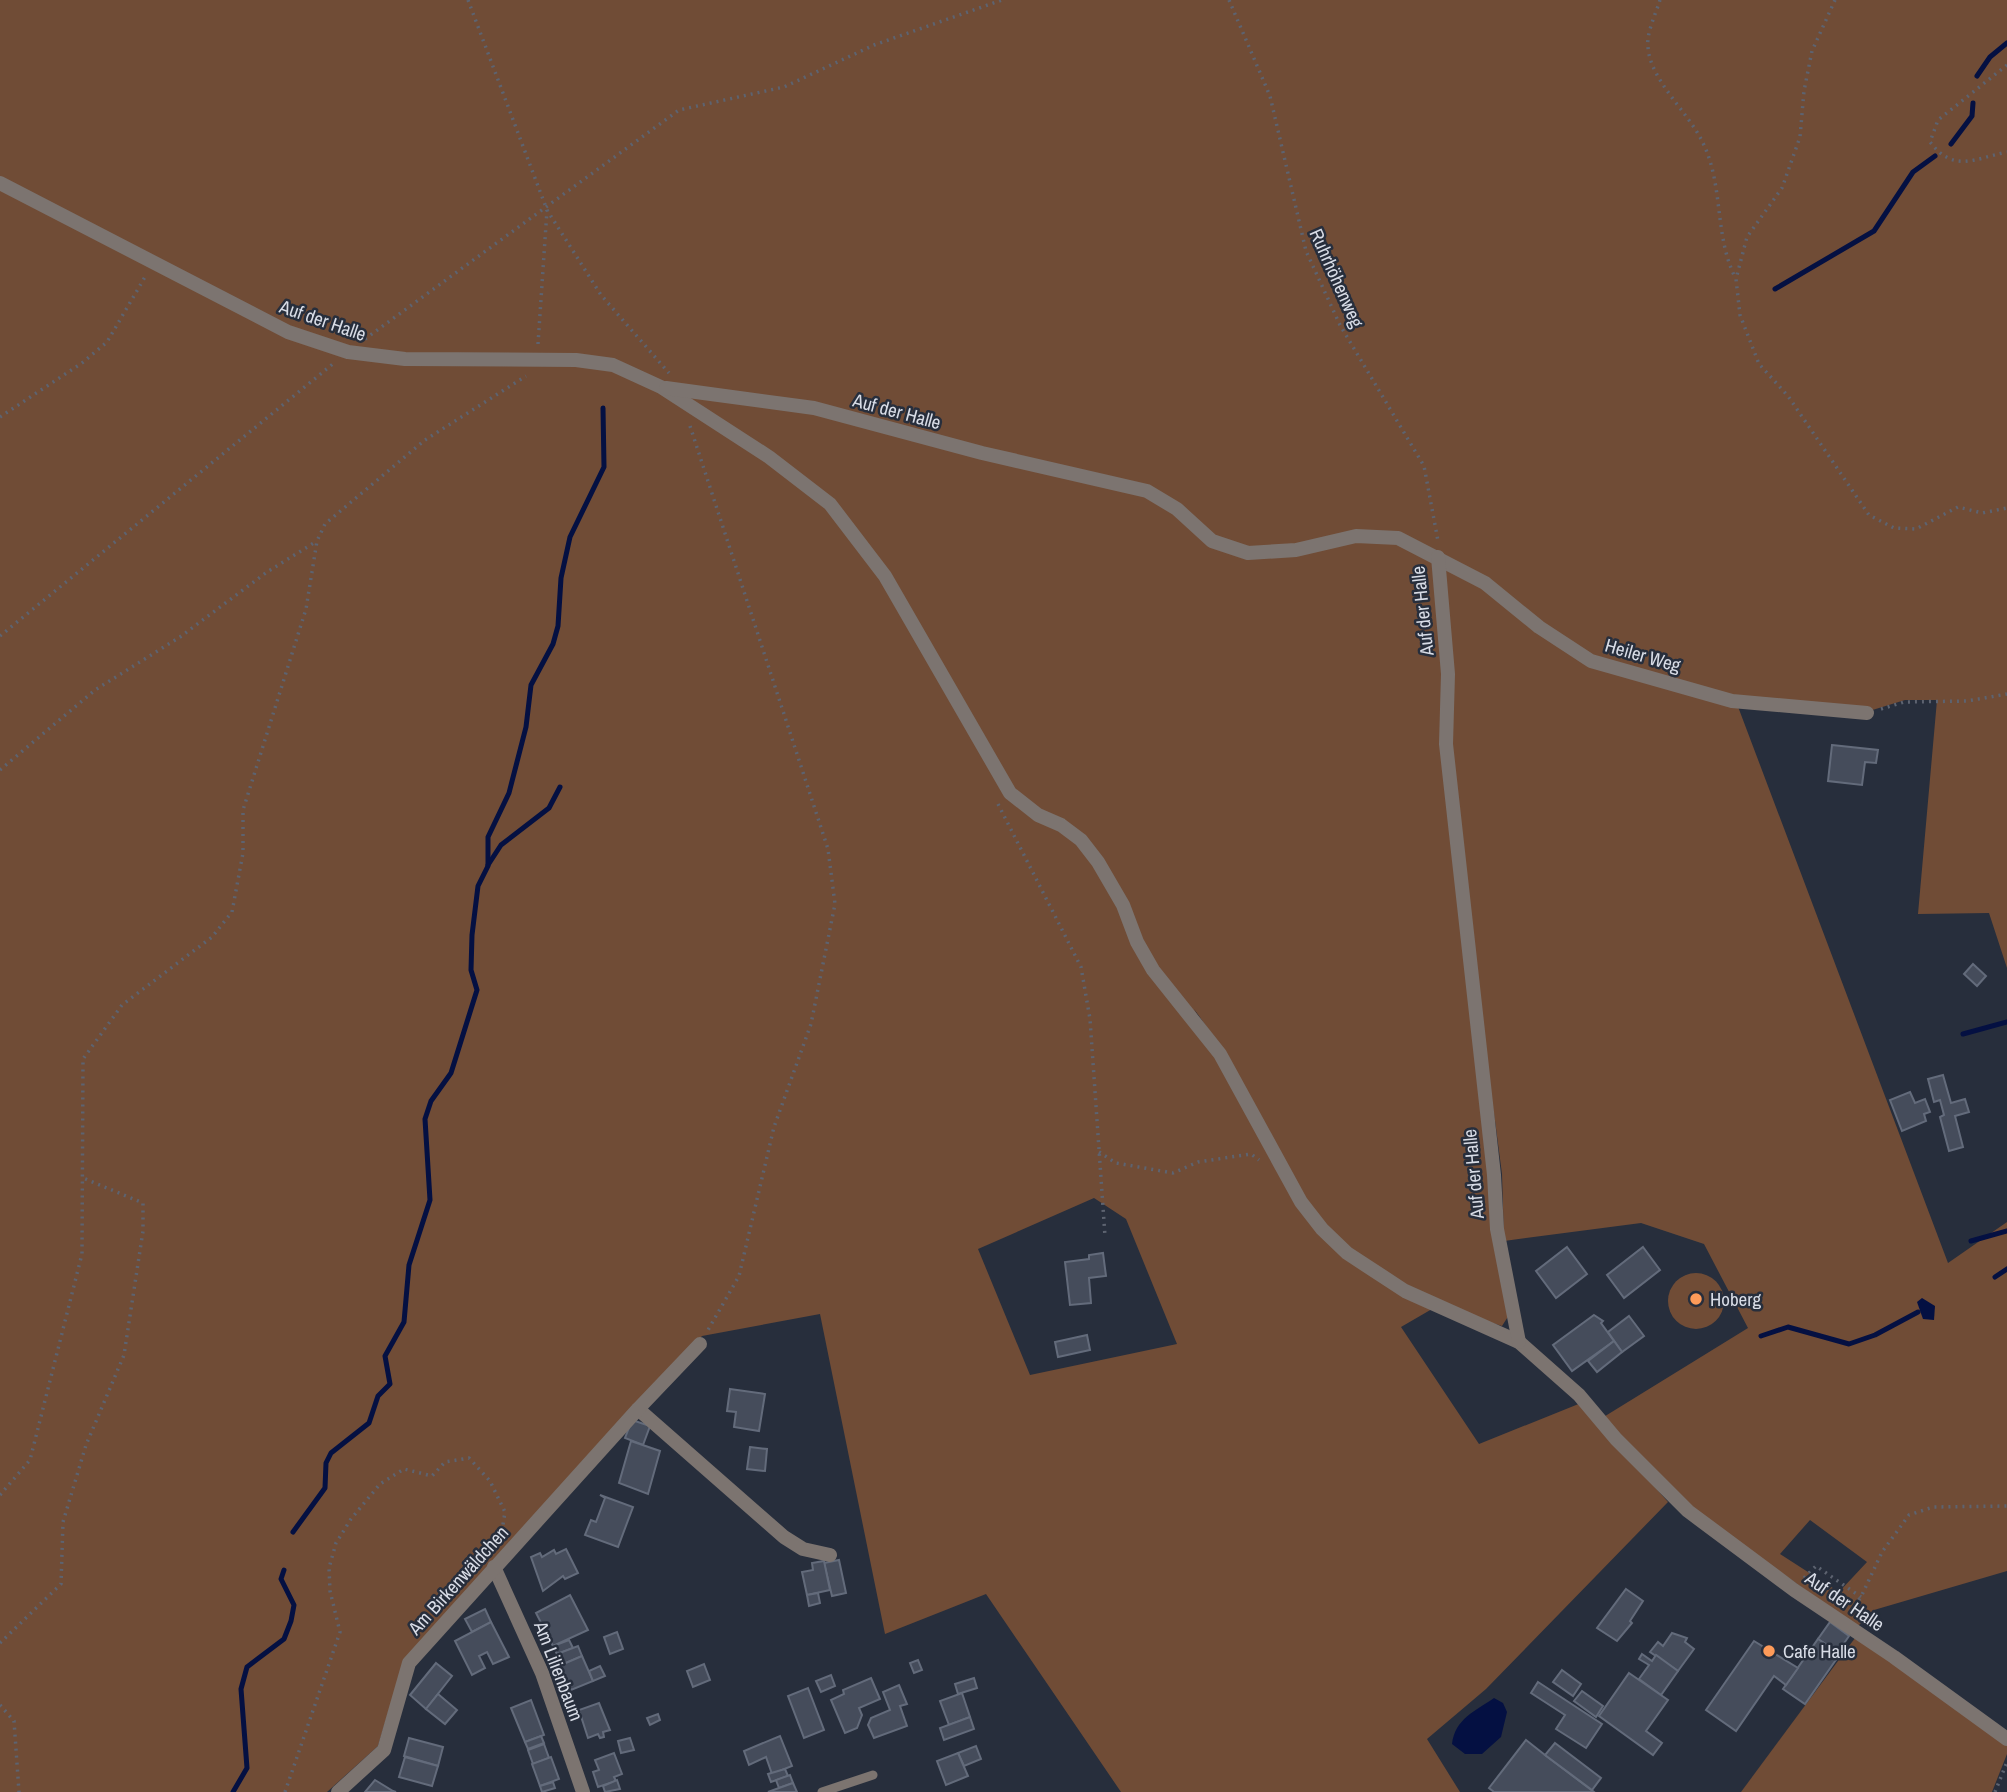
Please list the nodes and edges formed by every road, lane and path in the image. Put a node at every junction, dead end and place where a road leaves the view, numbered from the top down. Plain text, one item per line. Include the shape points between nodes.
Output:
1 (468, 0) edge
2 (1002, 0) edge
3 (1229, 0) edge
4 (1660, 0) edge
5 (1835, 0) edge
6 (993, 1) edge
7 (2007, 65) edge
8 (2007, 152) edge
9 (0, 183) edge
10 (547, 210) junction
11 (153, 263) junction
12 (1736, 279) junction
13 (348, 352) junction
14 (537, 360) junction
15 (684, 396) junction
16 (0, 416) edge
17 (2007, 508) edge
18 (317, 541) junction
19 (1438, 557) junction
20 (0, 636) edge
21 (2007, 694) edge
22 (1867, 713) joint
23 (0, 770) edge
24 (993, 793) dead end
25 (1099, 1152) junction
26 (1263, 1163) dead end
27 (83, 1178) junction
28 (1105, 1236) dead end
29 (1519, 1342) junction
30 (700, 1344) joint
31 (638, 1409) junction
32 (0, 1495) edge
33 (2007, 1506) edge
34 (511, 1548) junction
35 (830, 1555) dead end
36 (494, 1567) junction
37 (1794, 1590) junction
38 (1861, 1597) junction
39 (1843, 1621) junction
40 (0, 1643) edge
41 (0, 1705) edge
42 (2007, 1739) edge
43 (2007, 1762) edge
44 (873, 1775) dead end
45 (19, 1792) edge
46 (285, 1792) edge
47 (338, 1792) edge
48 (583, 1792) edge
49 (822, 1792) edge
50 (1995, 1792) edge

1 - 10 path
2 - 6 path
3 - 19 path, Ruhrhöhenweg via 1270,96 1295,212 1321,288 1424,466 1435,514
4 - 12 path via 1647,47 1660,78 1702,141 1716,178 1728,263
5 - 12 path via 1812,51 1800,137 1782,188 1747,237
6 - 10 path via 874,45 784,88 679,110
7 - 8 path via 1938,120 1930,142 1942,157 1956,163
9 - 11 street, Auf der Halle
10 - 13 path
10 - 14 path
10 - 15 path via 601,295
11 - 13 street, Auf der Halle via 288,332
11 - 16 path via 107,342
12 - 17 path via 1740,315 1759,364 1788,396 1868,515 1894,528 1916,529 1958,507 1982,513
13 - 14 street, Auf der Halle via 381,358
13 - 20 path
14 - 15 street, Auf der Halle via 613,365
14 - 18 path via 518,383 425,440 347,503 324,524
15 - 19 street, Auf der Halle via 814,408 1147,491 1177,509 1212,541 1248,553 1296,550 1356,536 1398,538
15 - 29 street, Auf der Halle via 830,504 886,576 1010,793 1082,840 1098,862 1153,970 1220,1054 1301,1202 1322,1229 1405,1291
15 - 30 path via 718,519 828,849 835,904 811,1024 774,1128 739,1276
18 - 23 path via 96,690
18 - 27 path via 306,609 243,810 243,853 232,912 212,937 122,1005 83,1059
19 - 22 street, Heiler Weg via 1485,583 1591,661 1732,701
19 - 29 street, Auf der Halle via 1448,674 1446,744 1497,1229
21 - 22 path via 1967,701 1904,702
24 - 25 path via 1081,967 1090,1019
25 - 26 path via 1116,1163 1173,1174 1198,1161 1251,1154
25 - 28 path
27 - 32 path via 82,1254 47,1399 30,1460
27 - 40 path via 143,1203 124,1354 86,1445 63,1522 61,1584
29 - 37 street, Auf der Halle via 1579,1395 1688,1511
30 - 31 street, Am Birkenwäldchen
31 - 34 street, Am Birkenwäldchen
31 - 35 street via 784,1537 803,1549
33 - 38 path via 1933,1507 1909,1515 1882,1552
34 - 36 street, Am Birkenwäldchen
34 - 46 path via 501,1541 505,1512 490,1481 469,1458 445,1462 432,1476 404,1469 380,1484 336,1543 329,1568 330,1591 340,1632
36 - 47 street, Am Birkenwäldchen via 409,1663 384,1750
36 - 48 street, Am Lilienbaum via 542,1673
37 - 38 path via 1816,1566
37 - 39 street, Auf der Halle
38 - 39 path
39 - 42 street, Auf der Halle
41 - 45 path via 14,1721
43 - 50 path
44 - 49 lane

